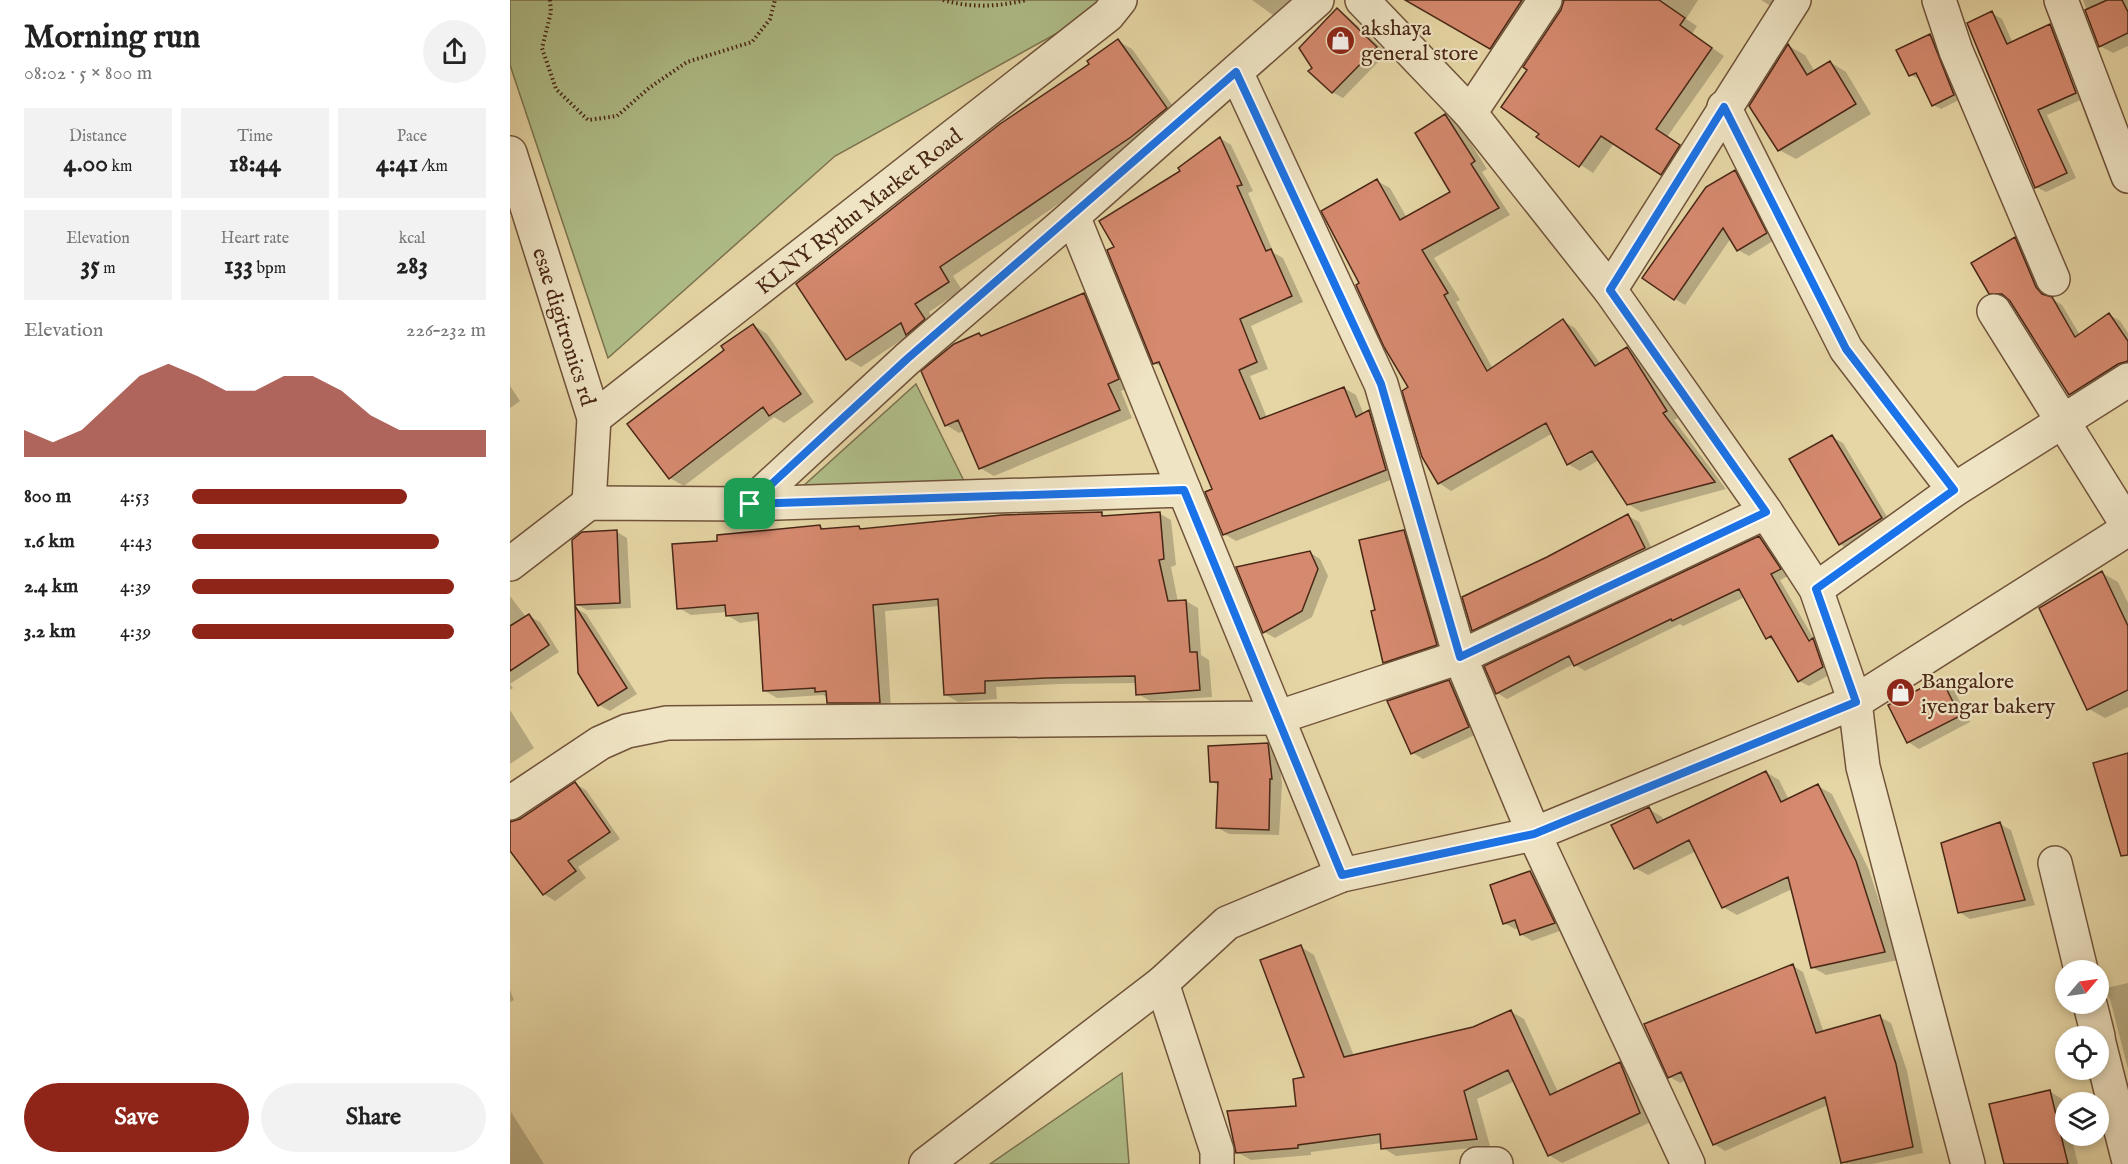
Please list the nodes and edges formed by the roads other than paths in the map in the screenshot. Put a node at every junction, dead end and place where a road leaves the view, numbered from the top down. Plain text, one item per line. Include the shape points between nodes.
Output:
1 (1120, 0) edge
2 (1317, 0) edge
3 (1362, 0) edge
4 (1545, 0) edge
5 (1794, 0) edge
6 (1939, 0) edge
7 (2061, 0) edge
8 (1236, 72) junction
9 (1724, 107) junction
10 (1470, 113) junction
11 (510, 153) edge
12 (2128, 176) edge
13 (1073, 216) junction
14 (2053, 279) dead end
15 (1610, 290) junction
16 (1994, 311) dead end
17 (2128, 380) edge
18 (594, 418) junction
19 (2062, 422) junction
20 (1184, 490) junction
21 (1954, 490) junction
22 (589, 503) junction
23 (750, 504) junction
24 (1766, 512) junction
25 (2128, 528) edge
26 (510, 564) edge
27 (1816, 589) junction
28 (1460, 657) junction
29 (1856, 702) junction
30 (1276, 718) junction
31 (510, 803) edge
32 (1534, 834) junction
33 (2055, 863) dead end
34 (1342, 875) junction
35 (2079, 960) edge
36 (1162, 983) junction
37 (2108, 1080) edge
38 (2128, 1158) edge
39 (926, 1164) edge
40 (1217, 1164) edge
41 (1477, 1164) edge
42 (1496, 1164) edge
43 (1688, 1164) edge
44 (1968, 1164) edge

1 - 18 street, KLNY Rythu Market Road via 1108,15
2 - 8 street
3 - 10 street
4 - 10 street
5 - 9 street
6 - 14 street via 1956,51
7 - 12 street
8 - 13 street
8 - 28 street via 1381,384
9 - 15 street
9 - 21 street via 1846,349
10 - 15 street
11 - 18 street, esae digitronics rd
13 - 20 street
13 - 23 street via 907,359
15 - 24 street
16 - 19 street
17 - 19 street
18 - 22 street, esae digitronics rd
19 - 21 street
19 - 25 street
20 - 23 street
20 - 30 street
21 - 27 street
22 - 23 street
22 - 26 street
24 - 27 street
24 - 28 street
25 - 29 street
27 - 29 street
28 - 30 street
28 - 32 street
29 - 32 street
29 - 44 street via 1863,767
30 - 31 street via 667,723 627,731 600,743
30 - 34 street
32 - 34 street
32 - 43 street
33 - 35 street
34 - 36 street via 1227,923
36 - 39 street
36 - 40 street via 1217,1151
37 - 38 street
41 - 42 street

